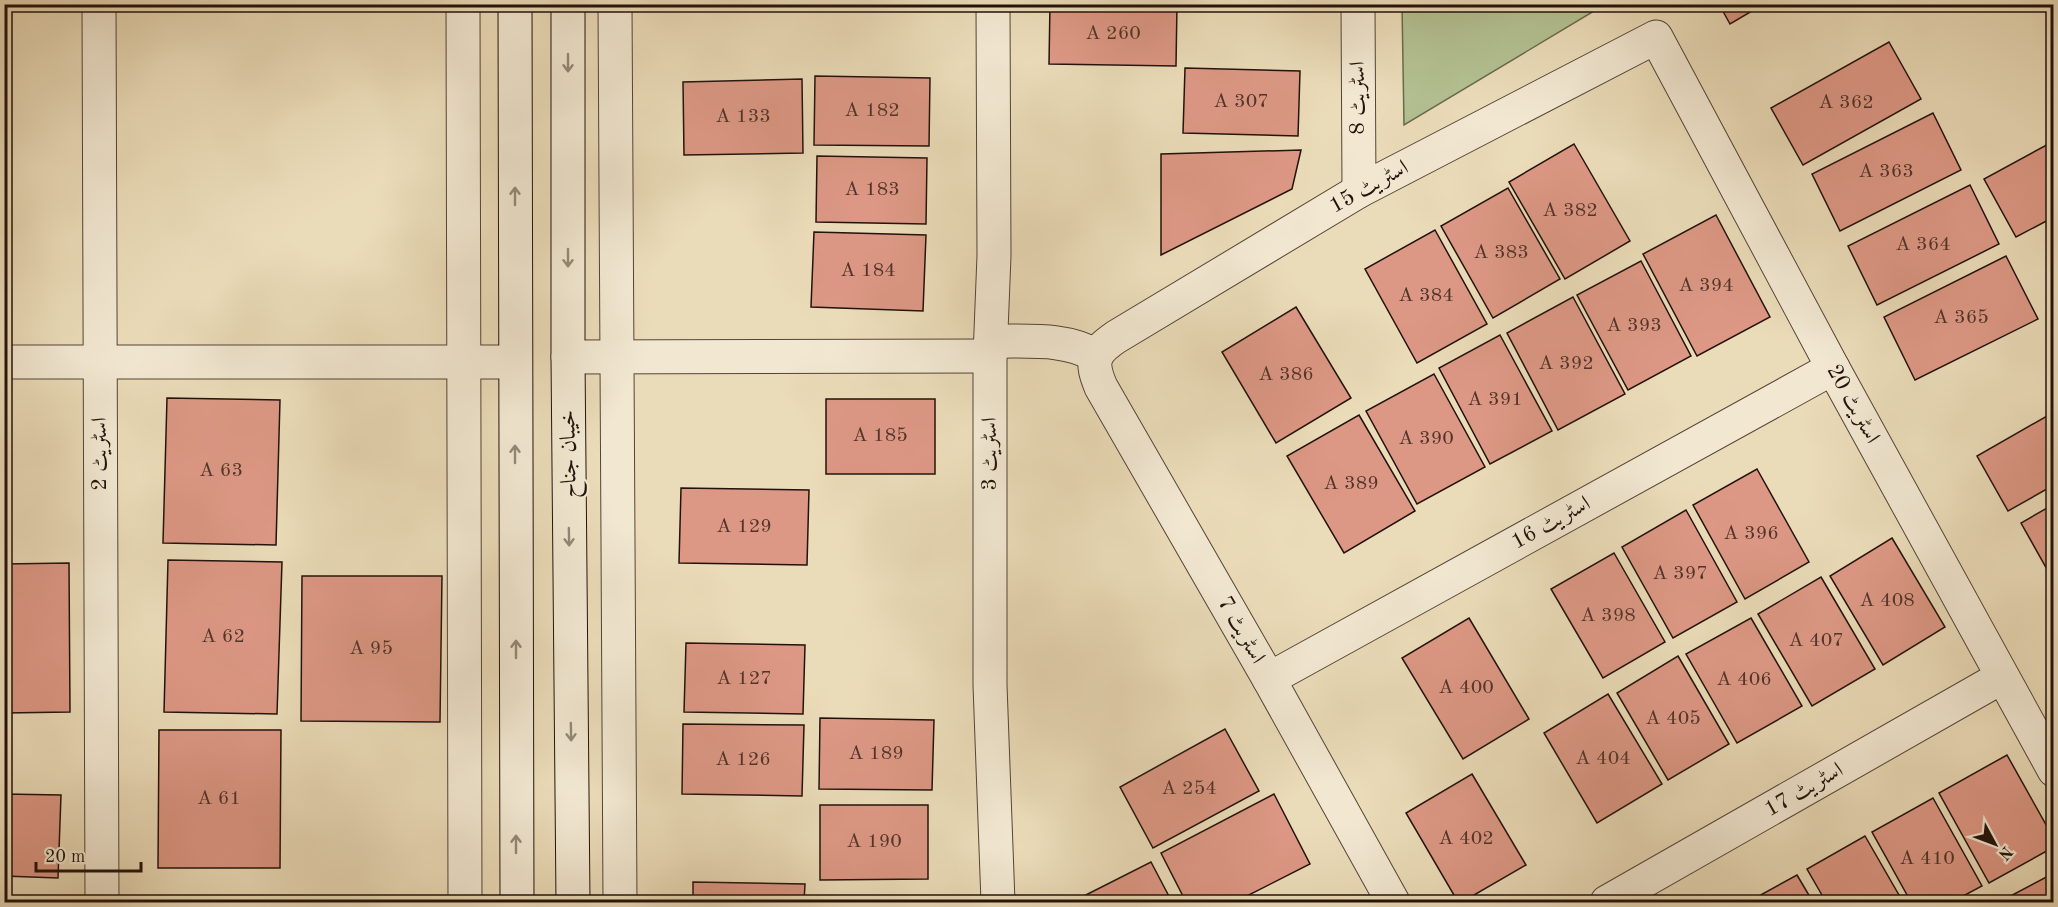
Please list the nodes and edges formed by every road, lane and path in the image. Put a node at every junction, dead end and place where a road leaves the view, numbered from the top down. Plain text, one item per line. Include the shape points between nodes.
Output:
1 (99, 4) edge
2 (463, 4) edge
3 (515, 4) edge
4 (568, 4) edge
5 (615, 4) edge
6 (993, 4) edge
7 (1358, 4) edge
8 (1656, 37) joint
9 (1359, 190) junction
10 (991, 349) junction
11 (1096, 356) junction
12 (568, 357) junction
13 (617, 357) junction
14 (4, 362) edge
15 (100, 362) junction
16 (515, 362) junction
17 (465, 363) junction
18 (1833, 368) junction
19 (2002, 677) junction
20 (1269, 679) junction
21 (2054, 770) edge
22 (102, 903) edge
23 (465, 903) edge
24 (517, 903) edge
25 (573, 903) edge
26 (620, 903) edge
27 (998, 903) edge
28 (1393, 903) edge
29 (1607, 903) edge

1 - 15 street, اسٹریٹ 2
2 - 17 street
16 -> 3 street
4 -> 12 street, خیبان جناح
5 - 13 street
6 - 10 street, اسٹریٹ 3
7 - 9 street, اسٹریٹ 8
8 - 9 street, اسٹریٹ 15
8 - 18 street, اسٹریٹ 20
9 - 11 street, اسٹریٹ 15 via 1116,337
10 - 11 street via 1064,344
10 - 13 street
10 - 27 street, اسٹریٹ 3 via 990,685
11 - 20 street, اسٹریٹ 7 via 1093,366 1101,387
12 - 13 street
12 -> 25 street, خیبان جناح
13 - 26 street
14 - 15 street
15 - 17 street
15 - 22 street, اسٹریٹ 2
16 - 17 street
24 -> 16 street
17 - 23 street
18 - 19 street, اسٹریٹ 20
18 - 20 street, اسٹریٹ 16
19 - 21 street, اسٹریٹ 20
19 - 29 street, اسٹریٹ 17
20 - 28 street, اسٹریٹ 7

